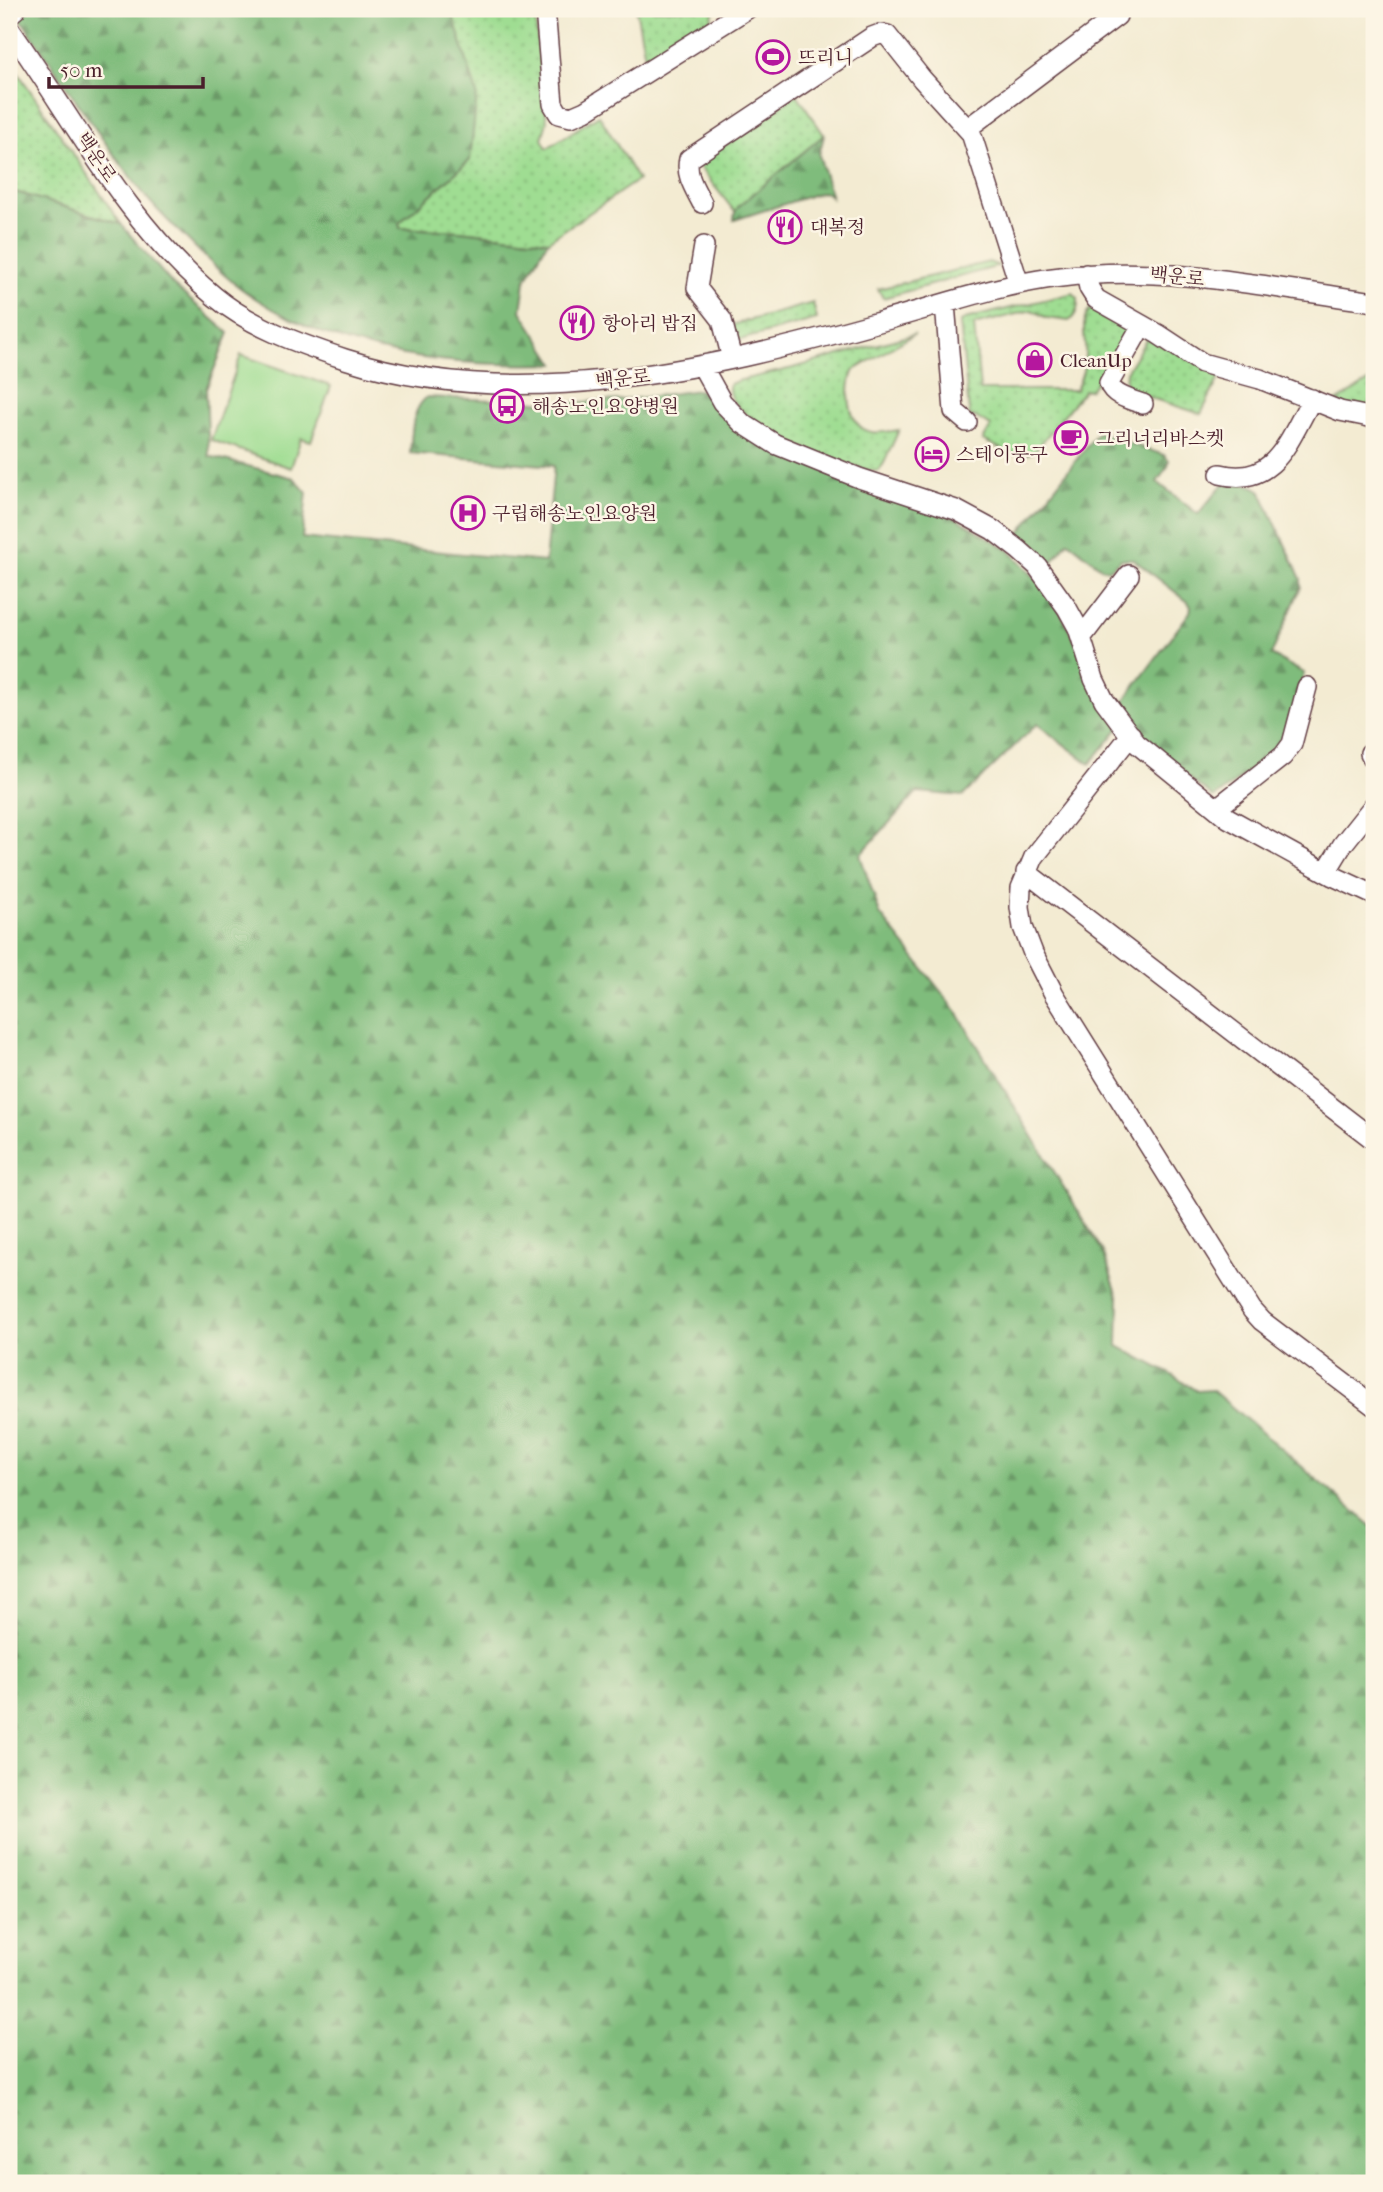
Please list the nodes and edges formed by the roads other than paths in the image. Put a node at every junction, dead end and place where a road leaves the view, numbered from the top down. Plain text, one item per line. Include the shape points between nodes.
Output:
1 (16, 9) edge
2 (545, 9) edge
3 (747, 9) edge
4 (9, 15) edge
5 (725, 15) edge
6 (1117, 16) dead end
7 (9, 28) edge
8 (968, 128) junction
9 (702, 203) dead end
10 (704, 246) dead end
11 (1086, 274) junction
12 (1019, 284) junction
13 (1374, 302) edge
14 (945, 304) junction
15 (1142, 325) junction
16 (732, 359) junction
17 (702, 366) junction
18 (1311, 399) junction
19 (1143, 404) dead end
20 (1374, 418) edge
21 (967, 422) dead end
22 (1220, 474) dead end
23 (1129, 575) dead end
24 (1081, 638) junction
25 (1307, 687) dead end
26 (1131, 735) junction
27 (1374, 805) edge
28 (1217, 808) junction
29 (1026, 872) junction
30 (1326, 872) junction
31 (1374, 895) edge
32 (1374, 1140) edge
33 (1374, 1406) edge

1 - 4 street
2 - 5 street via 553,104 565,117 585,111
3 - 5 street
6 - 8 street
7 - 17 street, 백운로 via 161,244 216,298 262,326 364,365 474,382 601,382
8 - 9 street via 891,37 880,34 689,159 689,176
8 - 12 street
10 - 16 street via 697,288 722,320
11 - 12 street, 백운로
11 - 13 street, 백운로 via 1166,274
11 - 15 street via 1096,299
12 - 14 street, 백운로
14 - 16 street, 백운로
14 - 21 street via 954,411
15 - 18 street via 1202,363
15 - 19 street via 1109,383 1115,393
16 - 17 street, 백운로
17 - 24 street via 722,402 742,423 775,444 956,510 993,530 1037,566 1067,608
18 - 20 street
18 - 22 street via 1282,450 1261,473 1236,478
23 - 24 street
24 - 26 street via 1104,700
25 - 28 street via 1292,744
26 - 28 street
26 - 29 street
27 - 30 street
28 - 30 street
29 - 32 street
29 - 33 street via 1020,907 1033,953 1245,1300 1262,1321
30 - 31 street

